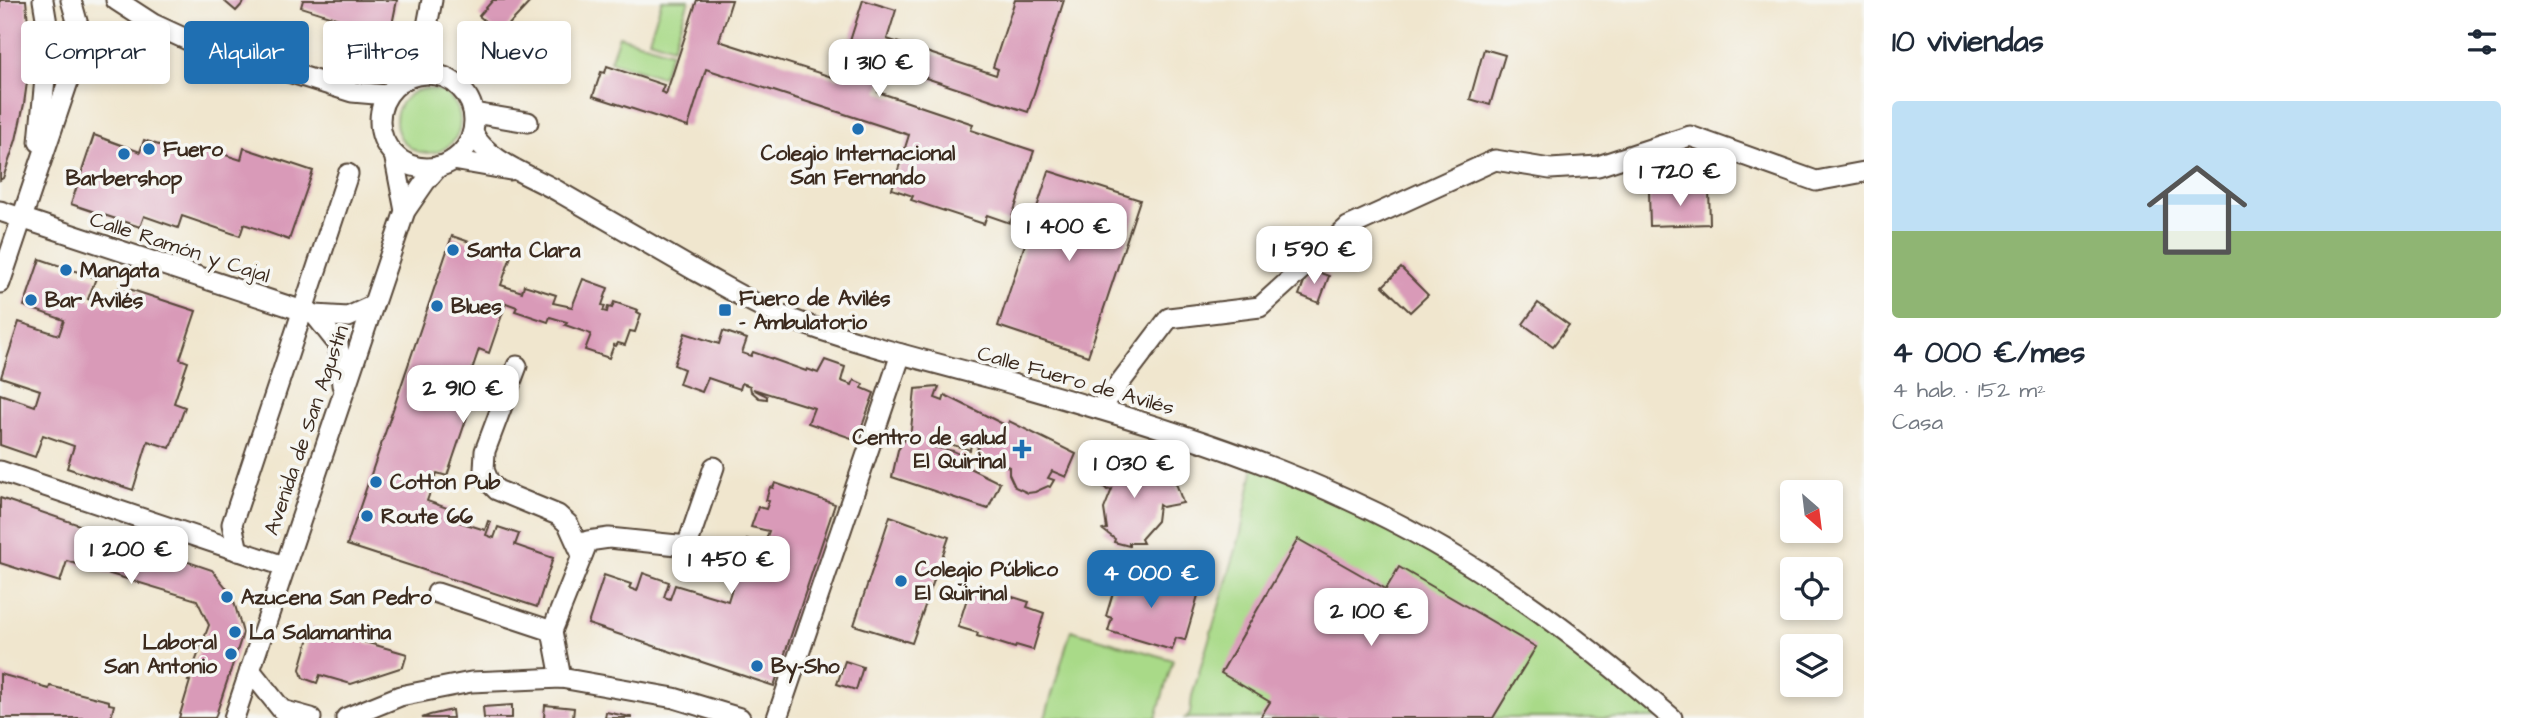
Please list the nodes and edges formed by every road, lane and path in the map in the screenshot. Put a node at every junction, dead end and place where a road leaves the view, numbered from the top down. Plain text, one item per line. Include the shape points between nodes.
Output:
1 (43, 0) edge
2 (71, 0) edge
3 (116, 0) edge
4 (432, 0) edge
5 (428, 21) edge
6 (443, 77) edge
7 (399, 84) edge
8 (352, 92) junction
9 (387, 95) junction
10 (474, 113) junction
11 (380, 117) junction
12 (528, 122) dead end
13 (473, 133) junction
14 (394, 154) junction
15 (446, 163) junction
16 (38, 167) junction
17 (514, 170) junction
18 (1864, 172) edge
19 (348, 174) dead end
20 (0, 211) edge
21 (405, 211) junction
22 (20, 218) junction
23 (0, 283) edge
24 (372, 306) junction
25 (309, 313) junction
26 (901, 354) junction
27 (517, 366) dead end
28 (343, 393) junction
29 (1101, 409) junction
30 (714, 467) dead end
31 (0, 471) edge
32 (238, 551) junction
33 (582, 555) junction
34 (284, 566) junction
35 (437, 593) dead end
36 (552, 631) junction
37 (250, 670) junction
38 (561, 678) junction
39 (374, 713) edge
40 (234, 718) edge
41 (311, 718) edge
42 (346, 718) edge
43 (740, 718) edge
44 (777, 718) edge
45 (1672, 718) edge

1 - 16 street via 49,36
2 - 16 street via 80,32 77,55
3 - 8 street via 190,41
4 - 5 street
6 - 10 street via 464,91
7 - 9 street
8 - 9 street
8 - 11 street
9 - 11 street
10 - 12 street
10 - 13 street
11 - 14 street via 382,133
13 - 15 street via 468,144
13 - 17 street, Calle Fuero de Avilés
14 - 15 street via 418,167
14 - 21 street
15 - 17 street, Calle Fuero de Avilés
15 - 21 street, Avenida de San Agustín via 425,182
16 - 22 street
17 - 26 street, Calle Fuero de Avilés via 779,314
18 - 29 street via 1816,181 1690,136 1598,166 1550,169 1495,160 1348,227 1260,307 1169,317
19 - 25 street
20 - 22 street, Calle Ramón y Cajal
21 - 24 street, Avenida de San Agustín
22 - 23 street
22 - 25 street, Calle Ramón y Cajal
24 - 25 street, Calle Ramón y Cajal via 348,317
24 - 28 street, Avenida de San Agustín
25 - 28 street via 338,344
25 - 32 street via 232,524
26 - 29 street, Calle Fuero de Avilés
26 - 44 street
27 - 33 street via 485,451 484,470 497,490 558,515 568,524
28 - 34 street, Avenida de San Agustín
29 - 45 street, Calle Fuero de Avilés via 1255,460 1349,500 1453,554 1538,608
30 - 33 street via 687,546 609,538 588,541
31 - 32 street
32 - 34 street
33 - 36 street
34 - 37 street, Avenida de San Agustín
35 - 36 street
36 - 38 street
37 - 40 street, Avenida de San Agustín
37 - 41 street via 282,710
38 - 39 street via 471,682 400,696
38 - 43 street via 674,698
39 - 42 street

